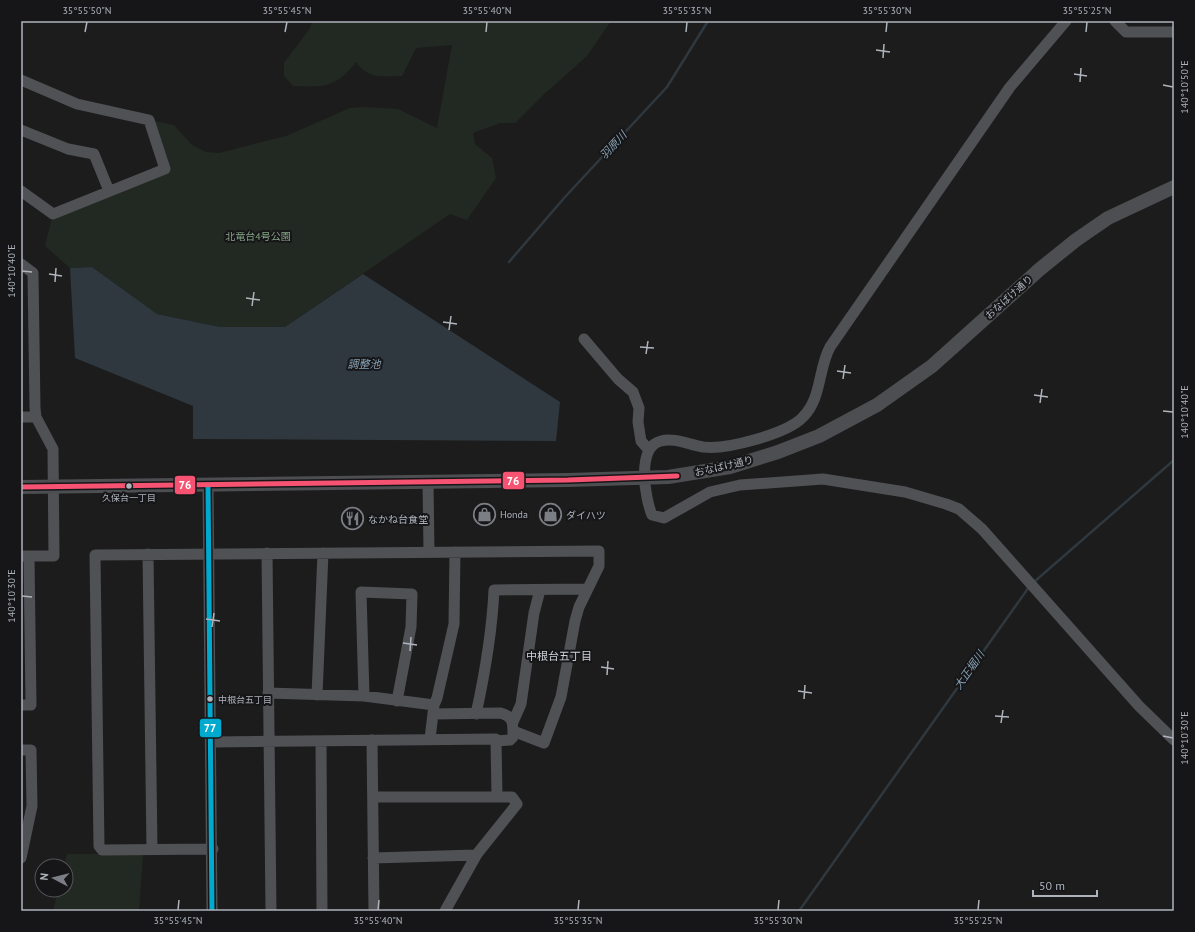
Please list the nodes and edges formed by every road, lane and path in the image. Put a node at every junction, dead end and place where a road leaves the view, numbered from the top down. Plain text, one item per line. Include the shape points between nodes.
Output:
1 (1066, 21) edge
2 (1115, 21) edge
3 (1174, 32) edge
4 (21, 80) edge
5 (21, 130) edge
6 (1174, 186) edge
7 (21, 191) edge
8 (109, 191) junction
9 (21, 264) edge
10 (584, 339) dead end
11 (36, 416) junction
12 (21, 417) edge
13 (649, 450) junction
14 (645, 478) junction
15 (428, 482) junction
16 (208, 485) junction
17 (53, 486) junction
18 (21, 487) edge
19 (429, 552) junction
20 (455, 552) junction
21 (267, 553) junction
22 (323, 553) junction
23 (148, 554) junction
24 (210, 554) junction
25 (25, 556) edge
26 (587, 589) junction
27 (540, 590) junction
28 (268, 693) junction
29 (317, 695) junction
30 (364, 696) junction
31 (397, 701) junction
32 (21, 704) edge
33 (433, 710) junction
34 (476, 714) junction
35 (513, 726) junction
36 (430, 739) junction
37 (372, 740) junction
38 (1174, 740) edge
39 (269, 741) junction
40 (321, 741) junction
41 (496, 741) junction
42 (212, 742) junction
43 (21, 750) edge
44 (373, 797) junction
45 (497, 797) junction
46 (152, 849) junction
47 (213, 849) junction
48 (476, 856) junction
49 (21, 858) edge
50 (373, 858) junction
51 (212, 911) edge
52 (271, 911) edge
53 (322, 911) edge
54 (374, 911) edge
55 (445, 911) edge

1 - 13 street via 1010,87 830,347 824,360 815,398 803,417 780,430 721,448 667,440 656,442
2 - 3 street via 1126,32
4 - 8 street via 77,104 149,120 165,169
5 - 8 street via 68,149 94,154
6 - 14 main road, おなばけ通り via 1127,207 1087,232 1040,269 932,366 877,405 836,428 797,445 730,467 680,476
7 - 8 street via 53,214
9 - 11 street via 33,273
10 - 13 street via 618,379 633,392 639,408 641,441
11 - 12 street
11 - 17 street via 53,449
13 - 14 street via 645,462
14 - 15 main road, おなばけ通り
14 - 38 street via 647,504 652,515 664,518 710,492 740,485 784,480 834,479 905,492 959,510 970,517 1139,706
15 - 16 main road, おなばけ通り
15 - 19 street
16 - 17 main road, おなばけ通り
16 - 24 street
17 - 18 main road, おなばけ通り
17 - 25 street via 54,556
19 - 20 street
19 - 22 street
20 - 26 street via 599,551 599,566
20 - 33 street via 454,624
21 - 22 street
21 - 24 street
21 - 28 street
22 - 29 street
23 - 24 street
23 - 46 street
23 - 46 street via 95,555 99,846 102,850
24 - 42 street
25 - 32 street via 31,704
26 - 27 street
26 - 35 street via 571,637 561,697 544,743
27 - 34 street via 494,590 486,666
27 - 35 street via 534,613 521,704
28 - 29 street
28 - 39 street
29 - 30 street
30 - 31 street
30 - 31 street via 361,592 412,594 411,627
31 - 33 street
33 - 34 street
33 - 36 street
34 - 35 street via 507,715
35 - 41 street via 513,736 510,740
36 - 37 street
36 - 41 street
37 - 40 street
37 - 44 street
39 - 40 street
39 - 42 street
39 - 52 street
40 - 53 street
41 - 45 street
42 - 47 street
43 - 49 street via 31,750 32,806
44 - 45 street
44 - 50 street
45 - 48 street via 512,797 517,804
46 - 47 street
47 - 51 street
48 - 50 street
48 - 55 street
50 - 54 street

